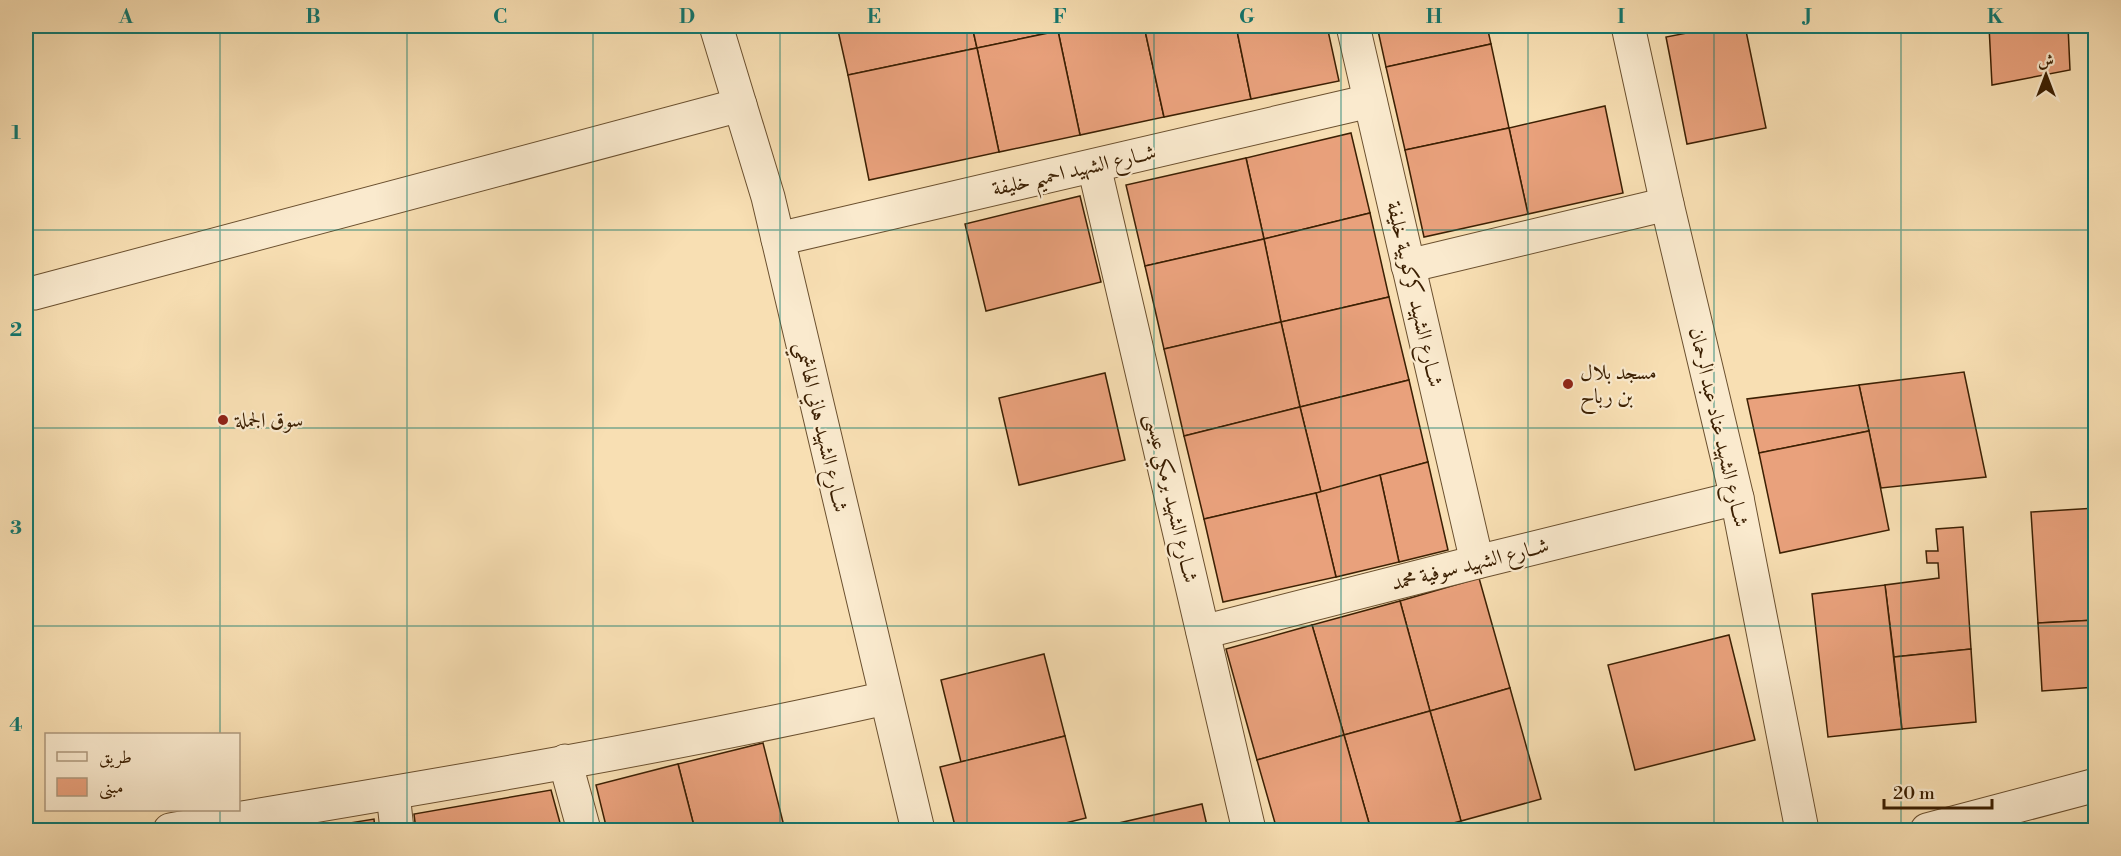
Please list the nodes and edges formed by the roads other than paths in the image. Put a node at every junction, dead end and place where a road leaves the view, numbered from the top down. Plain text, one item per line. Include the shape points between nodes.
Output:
1 (716, 26) edge
2 (1353, 26) edge
3 (1628, 26) edge
4 (1370, 101) junction
5 (740, 105) junction
6 (1094, 166) junction
7 (1667, 204) junction
8 (778, 238) junction
9 (1408, 266) junction
10 (34, 293) dead end
11 (1737, 498) junction
12 (1477, 561) junction
13 (1203, 632) junction
14 (886, 698) junction
15 (566, 761) junction
16 (2096, 785) edge
17 (393, 793) junction
18 (170, 831) edge
19 (397, 831) edge
20 (584, 831) edge
21 (918, 831) edge
22 (1249, 831) edge
23 (1802, 831) edge
24 (1927, 831) edge

1 - 5 street, شــارع الشهيد هاني الهاشمي
2 - 4 street, شــارع الشهيد كركوبية خليفة
3 - 7 street, شــارع الشهيد عناد عبد الرحمان
4 - 6 street, شــارع الشهيد احميم خليفة
4 - 9 street, شــارع الشهيد كركوبية خليفة
5 - 8 street, شــارع الشهيد هاني الهاشمي
5 - 10 street
6 - 8 street, شــارع الشهيد احميم خليفة
6 - 13 street, شــارع الشهيد برمكي عيسى
7 - 9 street
7 - 11 street, شــارع الشهيد عناد عبد الرحمان
8 - 14 street, شــارع الشهيد هاني الهاشمي
9 - 12 street, شــارع الشهيد كركوبية خليفة
11 - 12 street, شــارع الشهيد سوفية محمد
11 - 23 street, شــارع الشهيد عناد عبد الرحمان
12 - 13 street, شــارع الشهيد سوفية محمد
13 - 22 street, شــارع الشهيد برمكي عيسى
14 - 15 street via 761,726
14 - 21 street, شــارع الشهيد هاني الهاشمي
15 - 17 street
15 - 20 street
16 - 24 street
17 - 18 street
17 - 19 street

